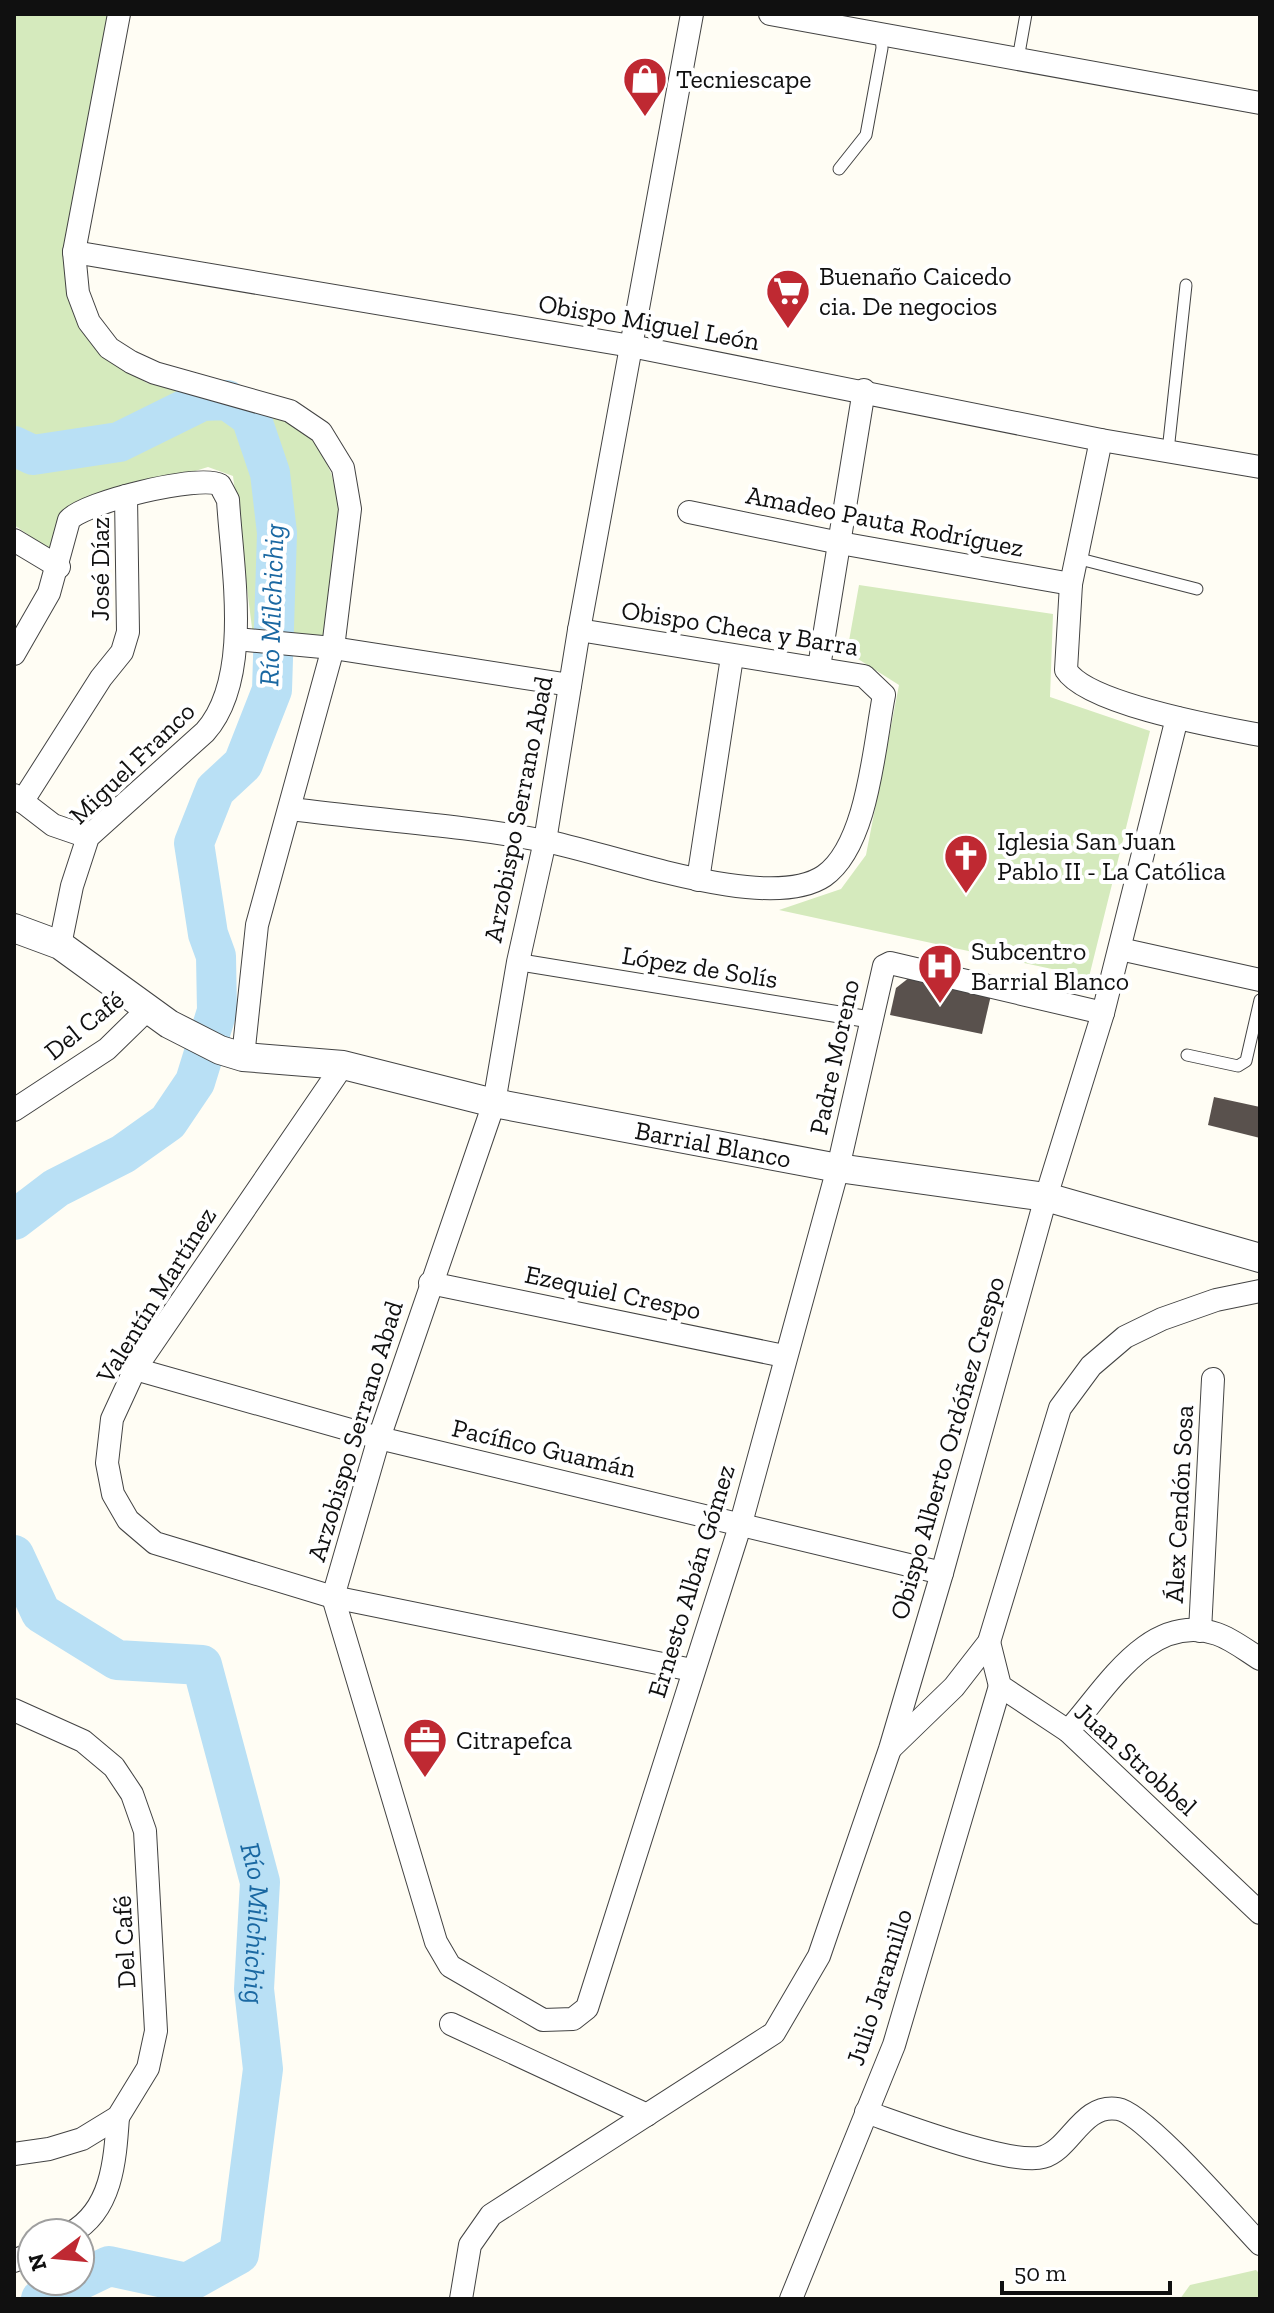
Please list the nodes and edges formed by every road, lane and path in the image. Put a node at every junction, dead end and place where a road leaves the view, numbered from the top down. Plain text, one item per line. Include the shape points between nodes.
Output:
1 (119, 14) edge
2 (692, 14) edge
3 (770, 14) edge
4 (1026, 14) edge
5 (881, 34) junction
6 (1018, 59) junction
7 (1260, 103) edge
8 (839, 169) dead end
9 (74, 252) junction
10 (1186, 285) dead end
11 (631, 346) junction
12 (864, 390) junction
13 (1101, 440) junction
14 (1168, 451) junction
15 (1260, 467) edge
16 (126, 496) junction
17 (689, 512) dead end
18 (14, 540) edge
19 (840, 543) junction
20 (1076, 558) junction
21 (59, 567) junction
22 (1071, 584) junction
23 (1197, 589) dead end
24 (579, 630) junction
25 (245, 640) junction
26 (333, 648) junction
27 (14, 654) edge
28 (732, 657) junction
29 (819, 667) junction
30 (570, 685) junction
31 (1177, 718) junction
32 (1260, 735) edge
33 (18, 798) edge
34 (291, 809) junction
35 (88, 837) junction
36 (545, 841) junction
37 (698, 880) junction
38 (14, 928) edge
39 (60, 945) junction
40 (1120, 949) junction
41 (518, 962) junction
42 (1260, 980) edge
43 (1260, 1000) edge
44 (1103, 1013) junction
45 (159, 1016) junction
46 (873, 1020) junction
47 (232, 1054) junction
48 (1187, 1055) dead end
49 (343, 1065) junction
50 (494, 1103) junction
51 (14, 1110) edge
52 (838, 1168) junction
53 (1046, 1197) junction
54 (1260, 1258) edge
55 (430, 1283) junction
56 (1260, 1291) edge
57 (784, 1356) junction
58 (135, 1369) junction
59 (1213, 1379) dead end
60 (379, 1438) junction
61 (741, 1523) junction
62 (942, 1573) junction
63 (333, 1597) junction
64 (1200, 1631) junction
65 (989, 1642) junction
66 (1260, 1659) edge
67 (692, 1670) junction
68 (1000, 1686) junction
69 (14, 1710) edge
70 (1068, 1731) junction
71 (890, 1749) junction
72 (1260, 1913) edge
73 (451, 2024) dead end
74 (866, 2112) junction
75 (647, 2115) junction
76 (118, 2117) junction
77 (14, 2154) edge
78 (92, 2217) edge
79 (1260, 2244) edge
80 (461, 2299) edge
81 (791, 2299) edge

1 - 9 street
2 - 11 street, Arzobispo Serrano Abad
3 - 5 street
4 - 6 lane
5 - 6 street
5 - 8 lane via 866,135
6 - 7 street
9 - 11 street, Obispo Miguel León
9 - 26 street via 78,293 89,322 109,348 155,373 290,411 321,432 343,468 350,509
10 - 14 lane
11 - 12 street, Obispo Miguel León
11 - 24 street, Arzobispo Serrano Abad
12 - 13 street, Obispo Miguel León
12 - 19 street
13 - 14 street, Obispo Miguel León
13 - 20 street
14 - 15 street, Obispo Miguel León
16 - 21 street, Miguel Franco via 76,512 69,520
16 - 25 street, Miguel Franco via 206,480 220,485 228,500
16 - 33 street, José Díaz via 128,632 122,652
17 - 19 street, Amadeo Pauta Rodríguez
18 - 21 street
19 - 22 street, Amadeo Pauta Rodríguez
19 - 29 street
20 - 22 street
20 - 23 lane
21 - 27 street
22 - 31 street via 1064,662 1073,680
24 - 28 street, Obispo Checa y Barra
24 - 30 street, Arzobispo Serrano Abad
25 - 26 street
25 - 35 street, Miguel Franco via 218,717
26 - 30 street
26 - 34 street
28 - 29 street, Obispo Checa y Barra
28 - 37 street
29 - 37 street, Obispo Checa y Barra via 864,676 884,695 857,829 843,858 822,877 799,885
30 - 36 street, Arzobispo Serrano Abad
31 - 32 street
31 - 40 street, Obispo Alberto Ordóñez Crespo
33 - 35 street via 53,825
34 - 36 street
34 - 47 street via 260,909
35 - 39 street, Miguel Franco
36 - 37 street
36 - 41 street, Arzobispo Serrano Abad
38 - 39 street, Barrial Blanco
39 - 45 street, Barrial Blanco
40 - 42 street
40 - 44 street, Obispo Alberto Ordóñez Crespo
41 - 46 street, López de Solís
41 - 50 street, Arzobispo Serrano Abad
43 - 48 lane via 1246,1061 1238,1066
44 - 46 street, Padre Moreno via 890,963 880,973
44 - 53 street, Obispo Alberto Ordóñez Crespo
45 - 47 street, Barrial Blanco
45 - 51 street, Del Café
46 - 52 street, Padre Moreno
47 - 49 street, Barrial Blanco
49 - 50 street, Barrial Blanco
49 - 58 street, Valentín Martínez
50 - 52 street, Barrial Blanco
50 - 55 street, Arzobispo Serrano Abad
52 - 53 street, Barrial Blanco
52 - 57 street, Ernesto Albán Gómez
53 - 54 street, Barrial Blanco
53 - 62 street, Obispo Alberto Ordóñez Crespo
55 - 57 street, Ezequiel Crespo
55 - 60 street, Arzobispo Serrano Abad
56 - 65 street via 1162,1319 1125,1337 1091,1366 1060,1408
57 - 61 street, Ernesto Albán Gómez
58 - 60 street, Pacífico Guamán
58 - 63 street, Valentín Martínez via 112,1419 107,1463 113,1494 128,1520 155,1543
59 - 64 street, Álex Cendón Sosa
60 - 61 street, Pacífico Guamán
60 - 63 street, Arzobispo Serrano Abad
61 - 62 street, Pacífico Guamán
61 - 67 street, Ernesto Albán Gómez
62 - 71 street, Obispo Alberto Ordóñez Crespo
63 - 67 street, Valentín Martínez
63 - 67 street, Ernesto Albán Gómez via 436,1942 450,1966 543,2020 573,2019 587,2008
64 - 66 street via 1218,1634
64 - 70 street via 1169,1633 1142,1646
65 - 68 street
65 - 71 street via 954,1687
68 - 70 street, Juan Strobbel
68 - 74 street, Julio Jaramillo via 894,2045
69 - 76 street, Del Café via 83,1741 114,1767 132,1794 145,1831 156,2031 148,2068
70 - 72 street, Juan Strobbel
71 - 75 street, Obispo Alberto Ordóñez Crespo via 819,1956 774,2033
73 - 75 street
74 - 79 street via 1021,2158 1052,2153 1082,2121 1119,2109 1136,2117
74 - 81 street, Julio Jaramillo
75 - 80 street, Obispo Alberto Ordóñez Crespo via 491,2215 470,2245
76 - 77 street, Del Café via 82,2139
76 - 78 street via 103,2203

